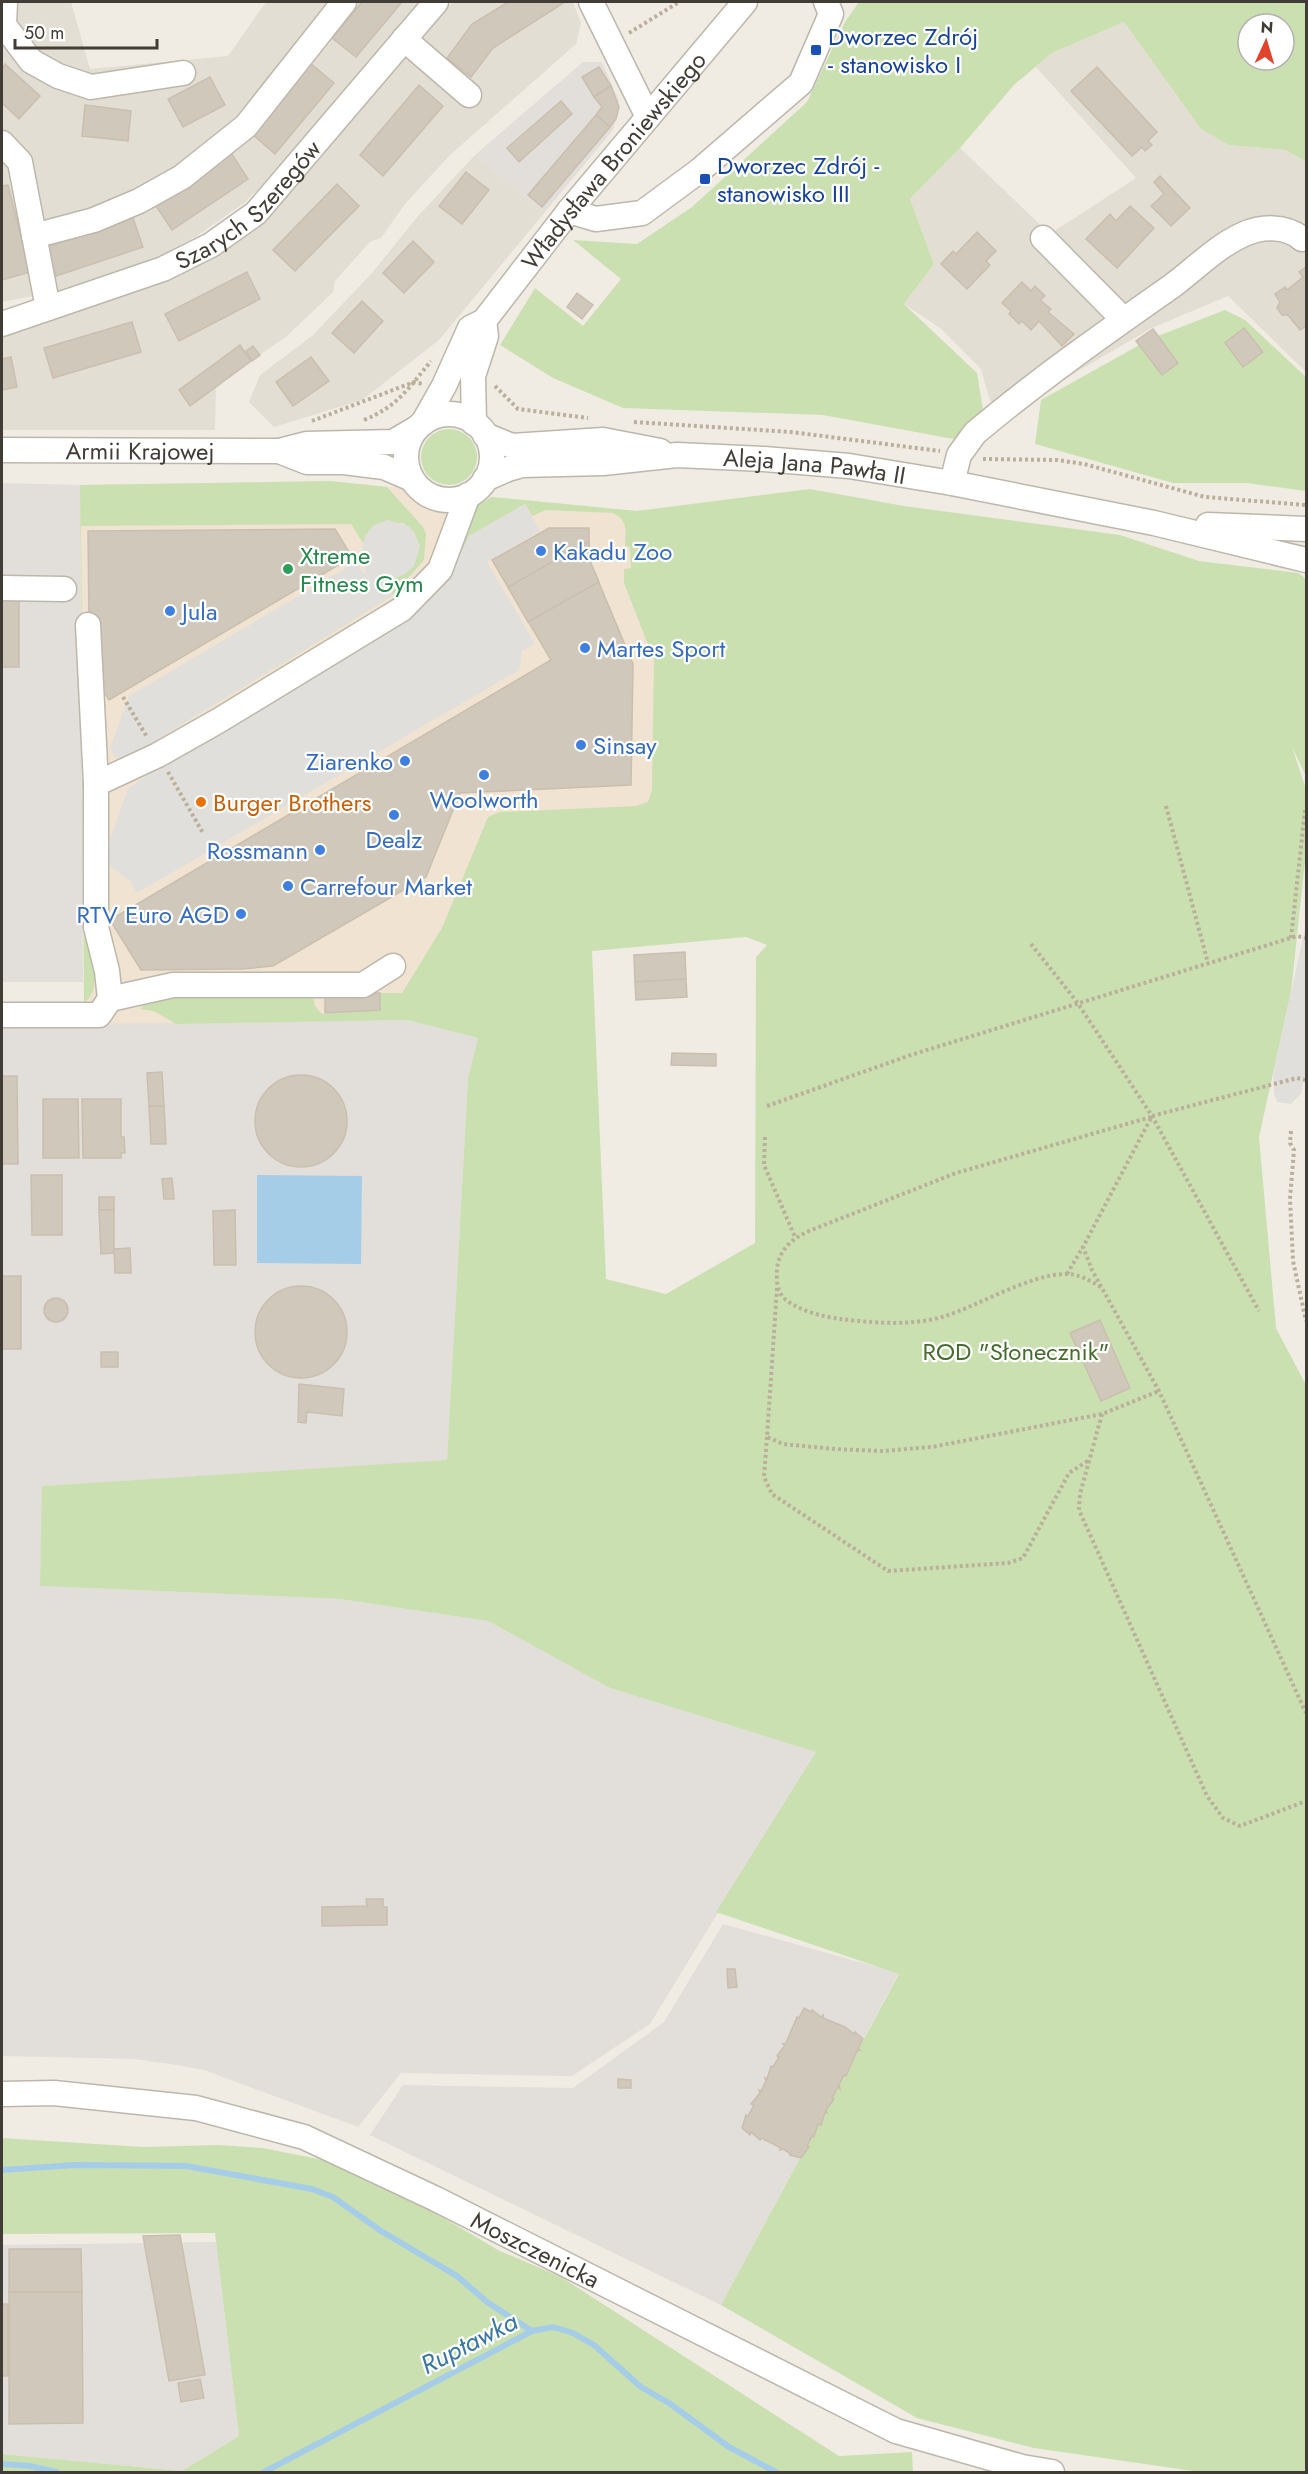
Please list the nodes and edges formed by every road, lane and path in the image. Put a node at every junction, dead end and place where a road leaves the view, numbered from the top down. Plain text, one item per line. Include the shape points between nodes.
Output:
1 (5, 2) edge
2 (344, 2) edge
3 (436, 2) edge
4 (591, 2) edge
5 (679, 2) edge
6 (745, 2) edge
7 (826, 2) edge
8 (627, 34) dead end
9 (404, 39) junction
10 (183, 73) dead end
11 (469, 95) dead end
12 (648, 117) junction
13 (2, 143) edge
14 (569, 211) junction
15 (34, 236) junction
16 (1042, 238) dead end
17 (1302, 238) dead end
18 (48, 308) junction
19 (1122, 318) junction
20 (484, 321) junction
21 (2, 324) edge
22 (434, 357) dead end
23 (414, 382) junction
24 (501, 394) dead end
25 (589, 418) dead end
26 (360, 421) dead end
27 (623, 422) dead end
28 (304, 424) dead end
29 (420, 425) junction
30 (480, 429) junction
31 (2, 450) edge
32 (279, 451) junction
33 (677, 455) junction
34 (959, 455) junction
35 (952, 483) junction
36 (421, 487) junction
37 (476, 487) junction
38 (1306, 505) edge
39 (1154, 523) junction
40 (1306, 529) edge
41 (447, 548) junction
42 (1306, 560) edge
43 (2, 588) edge
44 (64, 589) dead end
45 (88, 626) dead end
46 (96, 784) junction
47 (1166, 806) dead end
48 (1305, 810) edge
49 (1291, 938) junction
50 (1306, 938) edge
51 (1031, 944) dead end
52 (1208, 963) junction
53 (393, 966) dead end
54 (110, 999) junction
55 (1077, 1002) junction
56 (2, 1015) edge
57 (1306, 1080) edge
58 (767, 1106) dead end
59 (1152, 1116) junction
60 (1291, 1131) dead end
61 (765, 1137) dead end
62 (795, 1237) junction
63 (1083, 1246) junction
64 (1067, 1274) junction
65 (777, 1287) junction
66 (1102, 1288) junction
67 (1259, 1311) dead end
68 (1306, 1321) edge
69 (1159, 1391) junction
70 (1102, 1414) junction
71 (767, 1437) junction
72 (1090, 1460) junction
73 (1306, 1713) edge
74 (1306, 1801) edge
75 (2, 2094) edge
76 (1052, 2472) edge

1 - 10 street via 3,25 31,62 58,76 91,87
2 - 15 street via 246,126 182,177 94,220
3 - 9 street, Szarych Szeregów
4 - 12 street
5 - 8 path
6 - 12 street, Władysława Broniewskiego
7 - 14 street via 831,14 801,82 722,153 642,213 596,219
9 - 11 street
9 - 18 street, Szarych Szeregów via 256,213 211,245 163,269
12 - 14 street, Władysława Broniewskiego
13 - 15 street via 20,162
14 - 20 street, Władysława Broniewskiego
15 - 18 street
16 - 19 street
17 - 19 street via 1281,228 1244,234
18 - 21 street, Szarych Szeregów
19 - 34 street via 1005,407 975,433
20 - 29 street, Władysława Broniewskiego via 470,328 444,386
20 - 30 street via 486,336 473,376
22 - 23 path
23 - 26 path via 384,412
23 - 28 path
24 - 25 path via 518,410
27 - 34 path via 791,432
29 - 30 street via 445,414 460,416
29 - 32 street, Armii Krajowej via 393,442 306,444
29 - 36 street via 409,442 406,457
30 - 33 street, Aleja Jana Pawła II via 512,446 603,440
30 - 37 street via 491,457
31 - 32 street, Armii Krajowej
32 - 36 street, Armii Krajowej via 307,462 384,467
33 - 35 street, Aleja Jana Pawła II via 849,466
33 - 37 street, Aleja Jana Pawła II via 603,464 522,465
34 - 35 street
34 - 38 path via 997,461 1057,460 1205,497
35 - 39 street, Aleja Jana Pawła II
36 - 37 street via 445,500
36 - 41 street via 441,519
37 - 41 street
39 - 40 street, Aleja Jana Pawła II
39 - 42 street, Aleja Jana Pawła II
41 - 46 street via 432,579 388,619 208,727
43 - 44 street
45 - 46 street
46 - 54 street via 96,927
47 - 52 path
48 - 49 path
49 - 50 path
49 - 52 path
51 - 55 path
52 - 55 path
53 - 54 street via 363,985 173,985
54 - 56 street via 99,1015
55 - 58 path
55 - 59 path
57 - 59 path via 1297,1078
59 - 62 path via 956,1173
59 - 63 path
59 - 67 path
60 - 68 path via 1293,1261
61 - 62 path via 764,1165
62 - 65 path via 781,1252 776,1269
63 - 64 path
63 - 66 path
64 - 65 path via 910,1324 839,1319 800,1309 784,1298
64 - 66 path via 1083,1277
65 - 71 path
66 - 69 path
69 - 70 path
69 - 73 path
70 - 71 path via 932,1447 882,1451 783,1444
70 - 72 path
71 - 72 path via 764,1477 772,1494 888,1571 1008,1563 1023,1558 1069,1473
72 - 74 path via 1079,1510 1212,1804 1223,1818 1240,1826
75 - 76 street, Moszczenicka via 54,2093 196,2108 304,2137 436,2199 896,2431 1022,2468

